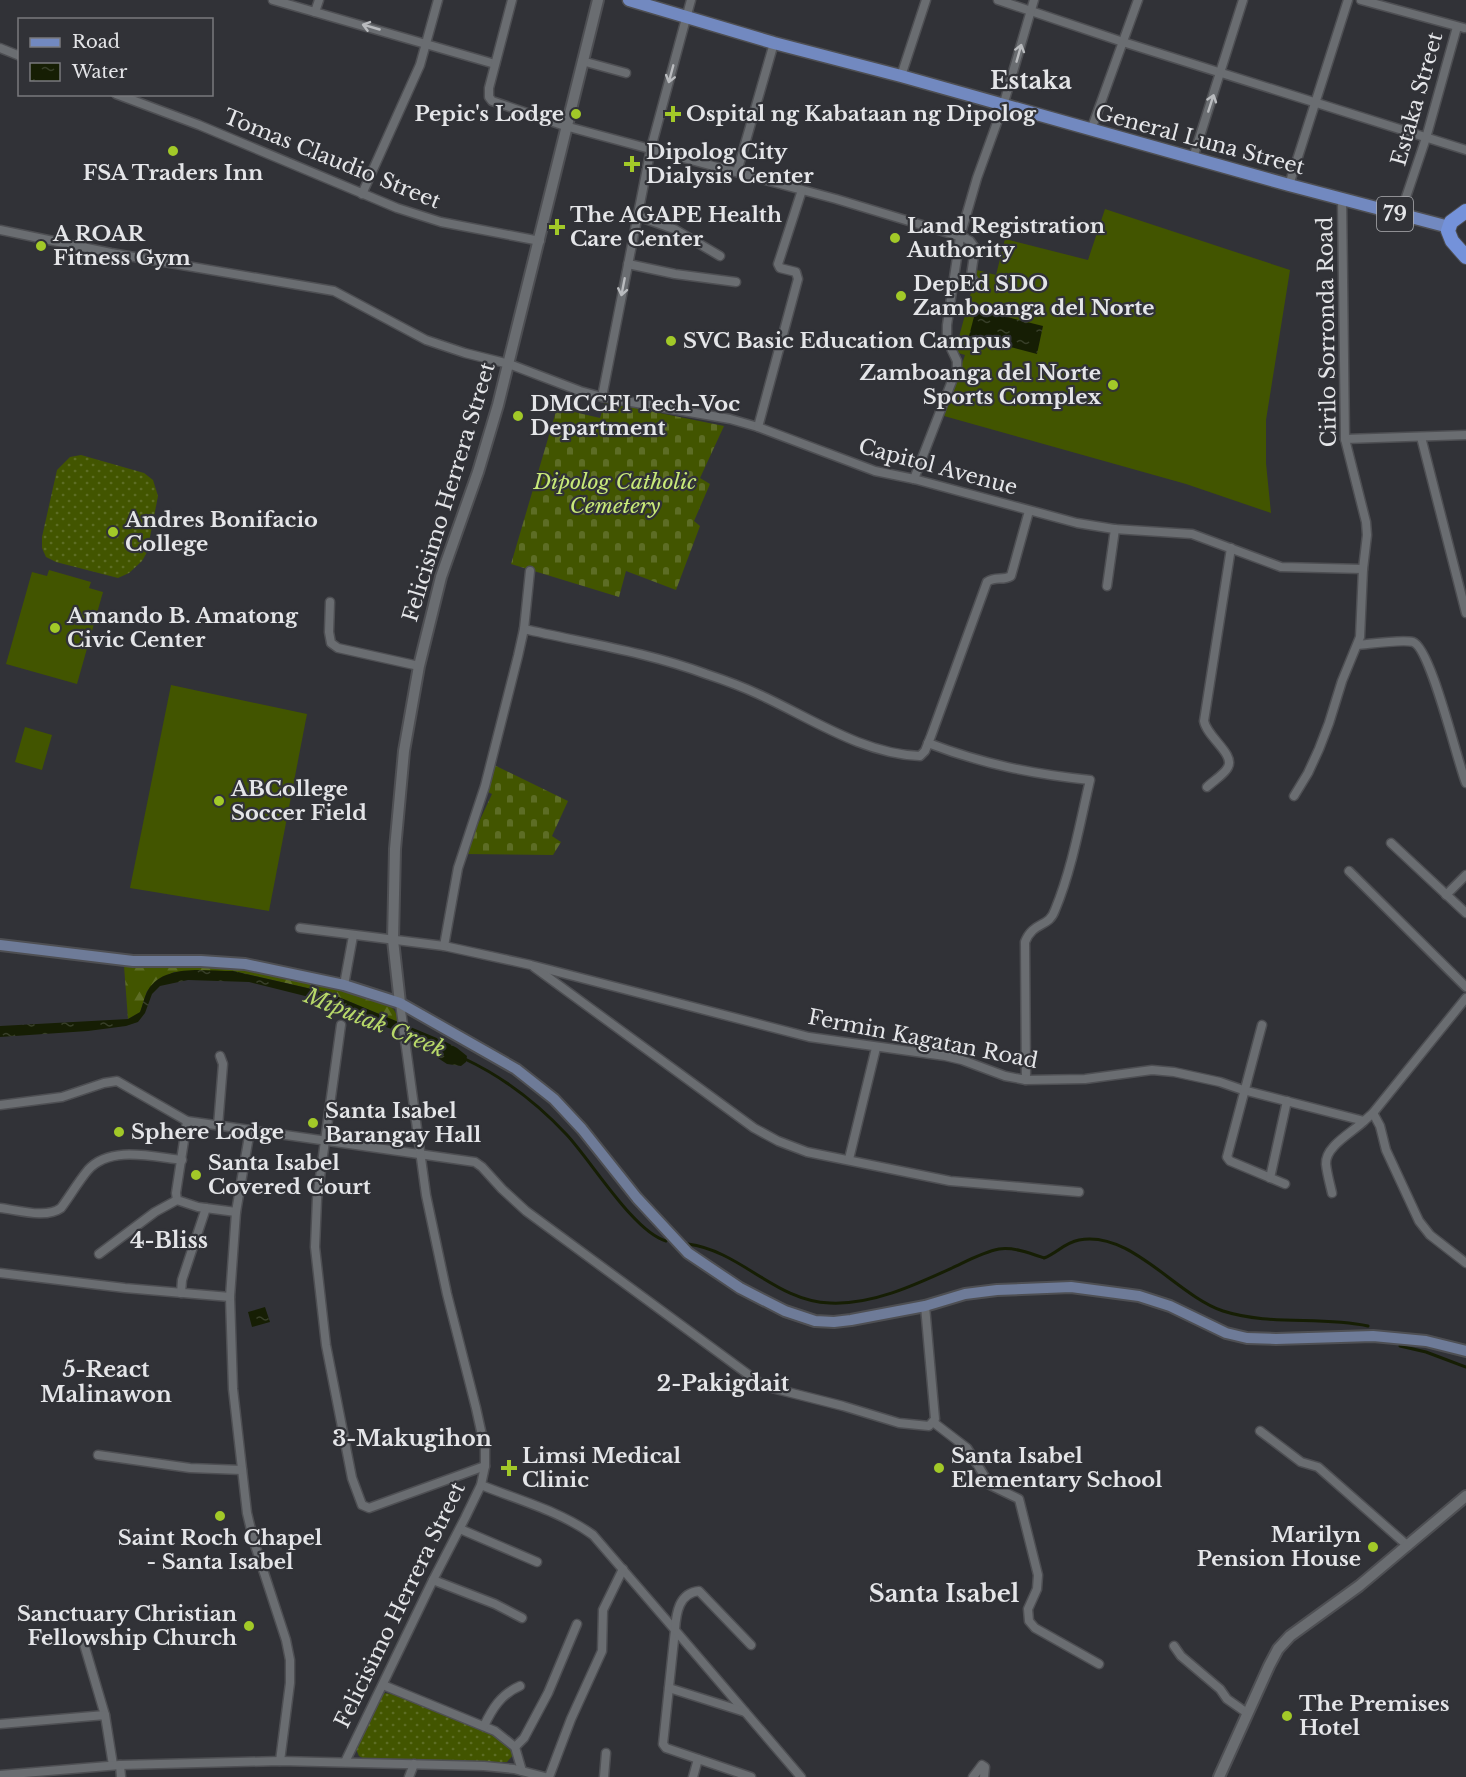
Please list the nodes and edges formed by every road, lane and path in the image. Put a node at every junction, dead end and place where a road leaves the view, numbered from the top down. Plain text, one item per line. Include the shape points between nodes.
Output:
1 (273, 0) edge
2 (319, 0) edge
3 (438, 0) edge
4 (512, 0) edge
5 (598, 0) edge
6 (629, 0) edge
7 (691, 0) edge
8 (926, 0) edge
9 (998, 0) edge
10 (1034, 0) edge
11 (1138, 0) edge
12 (1242, 0) edge
13 (1348, 0) edge
14 (1361, 0) edge
15 (1031, 11) junction
16 (315, 12) junction
17 (686, 18) junction
18 (1123, 42) junction
19 (427, 43) junction
20 (774, 43) junction
21 (0, 48) edge
22 (18, 55) edge
23 (582, 61) junction
24 (495, 64) junction
25 (1221, 72) junction
26 (626, 73) dead end
27 (901, 76) junction
28 (121, 96) edge
29 (1316, 103) junction
30 (1003, 106) junction
31 (566, 126) junction
32 (1092, 130) junction
33 (1426, 138) junction
34 (651, 148) junction
35 (1466, 150) edge
36 (1192, 158) junction
37 (737, 172) junction
38 (1289, 185) junction
39 (802, 190) junction
40 (362, 194) junction
41 (1342, 200) junction
42 (1466, 211) edge
43 (1400, 215) junction
44 (637, 216) junction
45 (1449, 227) junction
46 (0, 230) edge
47 (960, 237) junction
48 (540, 241) junction
49 (720, 256) dead end
50 (1466, 257) edge
51 (628, 264) junction
52 (974, 281) dead end
53 (736, 282) dead end
54 (509, 364) junction
55 (602, 397) junction
56 (758, 427) junction
57 (1466, 435) edge
58 (1421, 437) junction
59 (1345, 439) junction
60 (914, 479) junction
61 (1029, 511) junction
62 (1115, 529) junction
63 (1231, 548) junction
64 (1363, 569) junction
65 (530, 571) dead end
66 (1107, 586) dead end
67 (330, 602) dead end
68 (1466, 613) edge
69 (524, 629) junction
70 (1358, 645) junction
71 (419, 666) junction
72 (928, 743) junction
73 (1466, 783) edge
74 (1207, 787) dead end
75 (1294, 796) dead end
76 (1391, 843) dead end
77 (1349, 871) dead end
78 (1466, 875) edge
79 (1446, 895) junction
80 (1466, 913) edge
81 (300, 928) dead end
82 (353, 936) junction
83 (393, 940) junction
84 (0, 945) edge
85 (444, 946) junction
86 (531, 965) junction
87 (344, 985) junction
88 (1466, 987) edge
89 (1466, 998) edge
90 (400, 1003) junction
91 (1262, 1024) dead end
92 (341, 1025) dead end
93 (876, 1048) junction
94 (220, 1056) dead end
95 (1026, 1080) junction
96 (1244, 1090) junction
97 (1287, 1101) junction
98 (0, 1105) edge
99 (1373, 1113) junction
100 (188, 1121) junction
101 (1364, 1121) junction
102 (218, 1126) junction
103 (250, 1130) junction
104 (325, 1142) junction
105 (419, 1153) junction
106 (849, 1159) junction
107 (182, 1160) junction
108 (1270, 1178) junction
109 (1286, 1184) dead end
110 (1079, 1192) dead end
111 (1332, 1193) dead end
112 (177, 1200) junction
113 (0, 1208) edge
114 (206, 1208) junction
115 (236, 1212) junction
116 (99, 1254) dead end
117 (1466, 1263) edge
118 (0, 1273) edge
119 (181, 1293) junction
120 (230, 1297) junction
121 (925, 1306) junction
122 (1466, 1351) edge
123 (933, 1422) junction
124 (1260, 1431) dead end
125 (98, 1455) dead end
126 (485, 1466) junction
127 (242, 1470) junction
128 (481, 1485) junction
129 (1466, 1496) edge
130 (460, 1529) junction
131 (1408, 1546) junction
132 (537, 1562) dead end
133 (622, 1569) junction
134 (433, 1580) junction
135 (522, 1618) dead end
136 (577, 1624) dead end
137 (675, 1630) junction
138 (84, 1644) dead end
139 (751, 1645) dead end
140 (1174, 1646) dead end
141 (1099, 1664) dead end
142 (382, 1685) junction
143 (520, 1686) dead end
144 (669, 1688) junction
145 (745, 1712) junction
146 (1247, 1713) junction
147 (105, 1716) junction
148 (0, 1724) edge
149 (484, 1726) junction
150 (515, 1747) junction
151 (606, 1753) dead end
152 (698, 1759) junction
153 (280, 1761) junction
154 (345, 1762) junction
155 (414, 1764) junction
156 (117, 1765) junction
157 (522, 1771) junction
158 (0, 1775) edge
159 (121, 1777) edge
160 (409, 1777) edge
161 (547, 1777) edge
162 (604, 1777) edge
163 (693, 1777) edge
164 (751, 1777) edge
165 (801, 1777) edge
166 (973, 1777) edge
167 (984, 1777) edge
168 (1219, 1777) edge

1 - 16 street
2 - 16 street
3 - 19 street
4 - 24 street
5 - 23 street, Felicisimo Herrera Street
6 - 17 main road, General Luna Street / 79
7 - 17 street
8 - 27 street
9 - 15 street
10 - 15 street
11 - 18 street
12 - 25 street
13 - 29 street
14 - 33 street, Estaka Street via 1461,27
15 - 18 street
30 -> 15 street
19 -> 16 street
17 - 20 main road, General Luna Street / 79
17 -> 34 street
18 - 25 street
18 - 32 street
19 - 24 street
19 - 40 street
20 - 27 main road, General Luna Street / 79
20 - 37 street
21 - 22 street
23 - 26 street
23 - 31 street, Felicisimo Herrera Street
24 - 31 street via 489,97 496,103
25 - 29 street
36 -> 25 street
27 - 30 main road, General Luna Street / 79
28 - 40 street, Tomas Claudio Street
29 - 33 street
29 - 38 street
30 - 32 main road, General Luna Street / 79
30 - 47 street
31 - 34 street
31 - 48 street, Felicisimo Herrera Street
32 - 36 main road, General Luna Street / 79
33 - 35 street
33 - 43 street, Estaka Street
34 - 37 street
34 - 44 street
36 - 38 main road, General Luna Street / 79
37 - 39 street
38 - 41 main road, General Luna Street / 79
39 - 47 street
39 - 56 street via 778,264 797,273 798,279
40 - 48 street, Tomas Claudio Street via 431,219
41 - 43 main road, General Luna Street / 79
41 - 59 street, Cirilo Sorronda Road
42 - 45 highway
43 - 45 main road, General Luna Street / 79
44 - 49 street via 674,229
44 - 51 street
45 - 50 highway via 1449,237
46 - 54 street, Capitol Avenue via 334,291 426,340
47 - 52 street via 975,248 971,276
47 - 60 street via 947,325 947,340 957,368
48 - 54 street, Felicisimo Herrera Street
51 - 53 street
51 -> 55 street
54 - 55 street, Capitol Avenue
54 - 71 street, Felicisimo Herrera Street via 489,438 441,578
55 - 56 street, Capitol Avenue
56 - 60 street, Capitol Avenue via 858,465
57 - 58 street
58 - 59 street
58 - 68 street
59 - 64 street, Cirilo Sorronda Road via 1366,522
60 - 61 street, Capitol Avenue
61 - 62 street, Capitol Avenue
61 - 72 street via 1011,576 987,582
62 - 63 street, Capitol Avenue via 1192,534
62 - 66 street
63 - 64 street, Capitol Avenue via 1281,567
63 - 74 street via 1204,721 1208,733 1230,762
64 - 70 street, Cirilo Sorronda Road via 1362,630
65 - 69 street
67 - 71 street via 331,643 338,648
69 - 72 street via 676,663 756,693 846,737 895,753 920,756
69 - 85 street via 484,786 458,868
70 - 73 street via 1410,642 1420,646
70 - 75 street, Cirilo Sorronda Road via 1319,749
71 - 83 street, Felicisimo Herrera Street via 398,800
72 - 95 street via 1011,768 1090,780 1055,912 1049,921 1035,926 1025,942
76 - 79 street
77 - 88 street
78 - 79 street
79 - 80 street
81 - 82 street, Fermin Kagatan Road
82 - 83 street, Fermin Kagatan Road
82 - 87 street
83 - 85 street, Fermin Kagatan Road
83 - 90 street, Felicisimo Herrera Street
84 - 87 main road via 133,961 245,964
85 - 86 street, Fermin Kagatan Road
86 - 93 street, Fermin Kagatan Road via 809,1037
86 - 106 street via 754,1128 807,1152
87 - 90 main road
89 - 99 street
90 - 105 street, Felicisimo Herrera Street
90 - 121 main road via 508,1064 554,1098 673,1239 740,1288 815,1321 851,1320
91 - 96 street
92 - 104 street
93 - 95 street, Fermin Kagatan Road via 945,1056
93 - 106 street
94 - 102 street via 224,1064
95 - 96 street, Fermin Kagatan Road via 1085,1079 1152,1070
96 - 97 street, Fermin Kagatan Road
96 - 108 street via 1227,1157
97 - 101 street, Fermin Kagatan Road
97 - 108 street
98 - 100 street via 62,1097 117,1081
99 - 101 street
99 - 117 street via 1419,1221 1430,1235
100 - 102 street
100 - 107 street
101 - 111 street via 1328,1155
102 - 103 street
103 - 104 street
103 - 115 street
104 - 105 street
104 - 126 street via 317,1199 315,1263 345,1445 362,1504 373,1507
105 - 123 street via 465,1160 482,1167 526,1211 764,1386 899,1423 928,1426
105 - 126 street, Felicisimo Herrera Street via 447,1294 483,1439
106 - 110 street via 950,1181
107 - 112 street
107 - 113 street via 132,1155 103,1160 89,1169 56,1212
108 - 109 street
112 - 114 street
112 - 116 street
114 - 115 street
114 - 119 street
115 - 120 street
118 - 119 street
119 - 120 street
120 - 127 street via 233,1389
121 - 122 main road via 965,1294 1071,1287 1138,1296 1247,1338 1373,1336 1426,1341
121 - 123 street
123 - 141 street via 967,1448 990,1485 1019,1499 1038,1575 1028,1610 1029,1621
124 - 131 street via 1302,1462 1318,1467
125 - 127 street via 169,1466
126 - 128 street, Felicisimo Herrera Street
127 - 153 street via 254,1542 290,1660
128 - 130 street, Felicisimo Herrera Street
128 - 133 street via 581,1526
129 - 131 street
130 - 132 street
130 - 134 street, Felicisimo Herrera Street
131 - 146 street via 1290,1636 1278,1649
133 - 137 street
133 - 161 street via 603,1610 602,1651
134 - 135 street
134 - 142 street, Felicisimo Herrera Street
136 - 150 street via 548,1694
137 - 139 street via 678,1607 688,1594 699,1591
137 - 144 street
137 - 145 street
138 - 147 street
140 - 146 street via 1227,1699
142 - 149 street
142 - 154 street, Felicisimo Herrera Street
143 - 149 street via 496,1703
144 - 145 street
144 - 152 street via 663,1744
145 - 165 street
146 - 168 street
147 - 148 street
147 - 156 street
149 - 150 street
150 - 157 street
151 - 162 street
152 - 163 street
152 - 164 street
153 - 154 street
153 - 156 street
154 - 155 street
155 - 157 street
155 - 160 street
156 - 158 street
156 - 159 street
157 - 161 street
166 - 167 street via 982,1765

